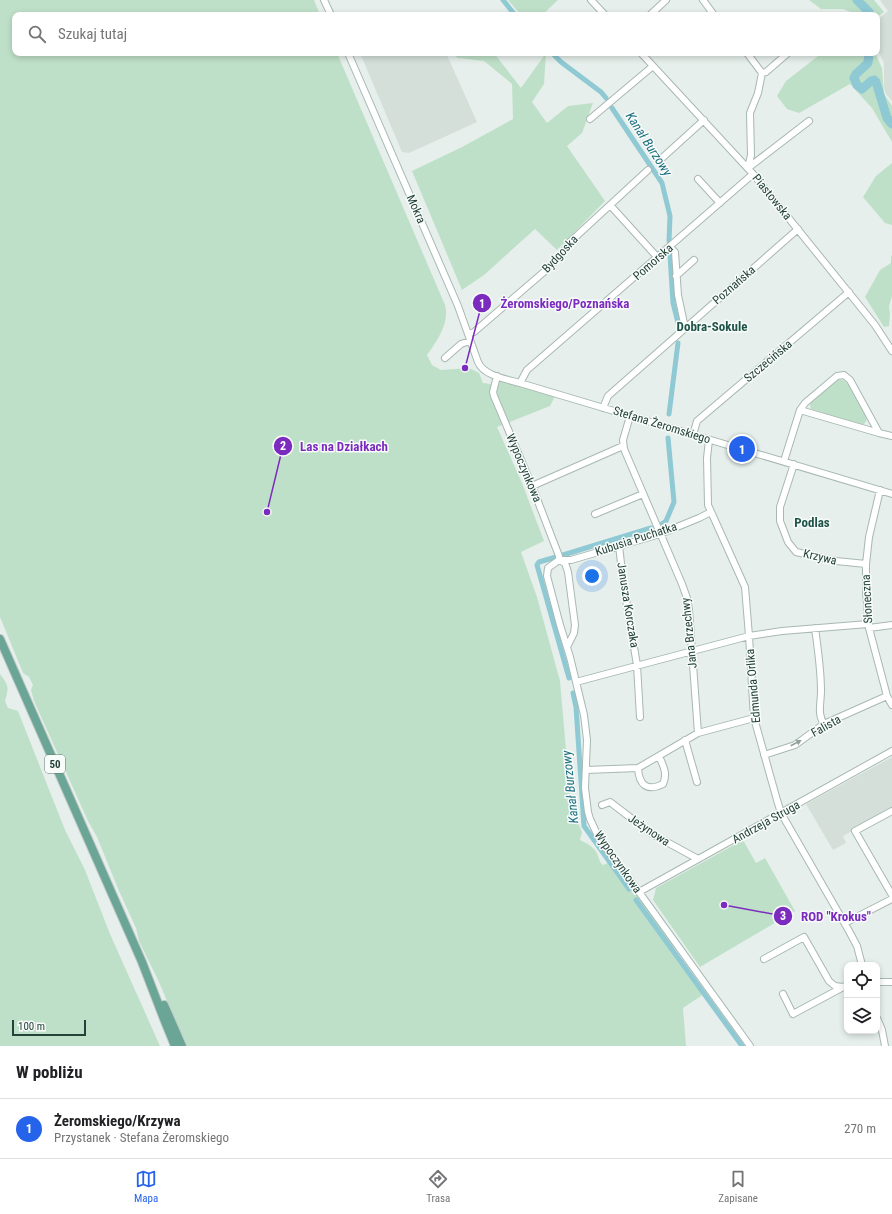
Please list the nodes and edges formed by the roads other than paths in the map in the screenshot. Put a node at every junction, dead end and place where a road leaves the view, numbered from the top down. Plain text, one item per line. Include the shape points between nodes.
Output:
1 (326, 0) edge
2 (591, 0) edge
3 (666, 0) edge
4 (702, 0) edge
5 (330, 12) edge
6 (602, 12) edge
7 (653, 12) edge
8 (712, 12) edge
9 (349, 56) edge
10 (643, 56) edge
11 (749, 56) edge
12 (785, 56) edge
13 (653, 66) junction
14 (762, 73) junction
15 (590, 119) dead end
16 (704, 120) junction
17 (809, 121) dead end
18 (661, 159) dead end
19 (748, 168) junction
20 (648, 170) dead end
21 (753, 174) junction
22 (698, 179) dead end
23 (720, 203) junction
24 (610, 205) junction
25 (798, 229) junction
26 (670, 247) junction
27 (658, 258) junction
28 (694, 260) dead end
29 (676, 276) junction
30 (849, 292) junction
31 (685, 328) junction
32 (469, 338) junction
33 (892, 351) edge
34 (445, 358) dead end
35 (480, 367) joint
36 (497, 376) junction
37 (520, 383) junction
38 (603, 408) junction
39 (800, 410) junction
40 (630, 416) junction
41 (879, 433) junction
42 (693, 434) junction
43 (892, 436) edge
44 (709, 440) junction
45 (623, 446) junction
46 (784, 462) junction
47 (794, 464) junction
48 (532, 486) junction
49 (880, 490) junction
50 (643, 494) junction
51 (892, 494) edge
52 (711, 512) junction
53 (595, 514) dead end
54 (660, 534) junction
55 (619, 545) junction
56 (559, 560) junction
57 (866, 564) junction
58 (892, 625) edge
59 (868, 626) junction
60 (815, 628) junction
61 (749, 636) junction
62 (0, 639) edge
63 (566, 647) junction
64 (692, 650) junction
65 (637, 665) junction
66 (576, 682) junction
67 (888, 696) junction
68 (892, 705) edge
69 (640, 717) dead end
70 (754, 718) junction
71 (824, 724) junction
72 (698, 733) junction
73 (685, 740) junction
74 (892, 751) edge
75 (764, 755) junction
76 (659, 756) junction
77 (638, 768) junction
78 (586, 770) junction
79 (697, 782) dead end
80 (602, 805) dead end
81 (892, 811) edge
82 (782, 813) junction
83 (698, 859) junction
84 (639, 892) junction
85 (892, 895) edge
86 (892, 899) edge
87 (845, 923) junction
88 (764, 959) dead end
89 (861, 962) edge
90 (150, 982) junction
91 (880, 982) edge
92 (892, 982) edge
93 (844, 986) edge
94 (844, 987) edge
95 (783, 994) dead end
96 (880, 1025) edge
97 (175, 1046) edge
98 (182, 1046) edge
99 (750, 1046) edge
100 (885, 1046) edge

1 - 5 street
2 - 6 street
3 - 7 street
4 - 8 street
9 - 32 street, Mokra via 458,306
10 - 13 street, Piastowska
11 - 14 street
12 - 14 street
13 - 15 street
13 - 16 street, Piastowska
14 - 19 street via 750,113 751,155
16 - 18 street
16 - 19 street, Piastowska
17 - 19 street
19 - 21 street, Piastowska
20 - 24 street, Bydgoska
21 - 23 street, Pomorska
21 - 25 street, Piastowska
22 - 23 street
23 - 26 street, Pomorska
24 - 27 street
24 - 32 street, Bydgoska via 570,242 545,271
25 - 30 street, Piastowska
25 - 31 street, Poznańska
26 - 27 street, Pomorska
26 - 29 street via 674,252
27 - 37 street, Pomorska via 527,370
28 - 29 street
29 - 31 street
30 - 33 street, Piastowska
30 - 42 street, Szczecińska via 697,421
31 - 38 street, Poznańska via 608,396
32 - 34 street, Bydgoska
32 - 35 street, Mokra
35 - 36 street, Stefana Żeromskiego
36 - 37 street, Stefana Żeromskiego
36 - 48 street, Wypoczynkowa via 494,396
37 - 38 street, Stefana Żeromskiego
38 - 40 street, Stefana Żeromskiego
39 - 41 street
39 - 41 street via 805,402 837,376 844,375 850,380
39 - 46 street
40 - 42 street, Stefana Żeromskiego
40 - 45 street
41 - 43 street
42 - 44 street, Stefana Żeromskiego
44 - 46 street, Stefana Żeromskiego
44 - 52 street, Edmunda Orlika via 708,505
45 - 48 street
45 - 50 street, Jana Brzechwy
46 - 47 street, Stefana Żeromskiego
47 - 49 street, Stefana Żeromskiego
47 - 57 street, Krzywa via 780,507 780,521 788,542 796,552 836,561
48 - 56 street, Wypoczynkowa
49 - 51 street, Stefana Żeromskiego
49 - 57 street, Słoneczna via 869,537
50 - 53 street
50 - 54 street, Jana Brzechwy
52 - 54 street, Kubusia Puchatka
52 - 61 street, Edmunda Orlika via 745,587
54 - 55 street, Kubusia Puchatka
54 - 64 street, Jana Brzechwy via 687,598
55 - 56 street, Kubusia Puchatka via 571,560
55 - 65 street, Janusza Korczaka
56 - 63 street, Wypoczynkowa via 568,572 575,625 574,633
56 - 63 street, Wypoczynkowa via 548,568 547,576
57 - 59 street, Słoneczna
58 - 59 street
59 - 60 street
59 - 67 street, Słoneczna
60 - 61 street
60 - 71 street via 821,690 820,711
61 - 64 street
61 - 70 street, Edmunda Orlika
62 - 90 main road, 50
63 - 66 street, Wypoczynkowa
64 - 65 street
64 - 72 street, Jana Brzechwy
65 - 66 street
65 - 69 street, Janusza Korczaka
66 - 78 street, Wypoczynkowa via 585,722
67 - 68 street, Słoneczna
67 - 71 street, Falista
70 - 72 street
70 - 75 street, Edmunda Orlika
75 -> 71 street, Falista via 795,745
72 - 73 street
73 - 76 street
73 - 79 street
74 - 82 street, Andrzeja Struga
75 - 82 street, Edmunda Orlika
76 - 77 street
76 - 77 street via 666,778 663,784 657,787 645,785 638,776
77 - 78 street
78 - 84 street, Wypoczynkowa via 585,788 590,819 606,848
80 - 83 street, Jeżynowa via 610,802 652,834
81 - 85 street via 854,831
82 - 83 street, Andrzeja Struga
82 - 87 street, Edmunda Orlika
83 - 84 street, Andrzeja Struga
84 - 99 street, Wypoczynkowa
86 - 87 street
87 - 89 street, Edmunda Orlika via 857,946
88 - 93 street via 804,937 829,981 835,986
90 - 97 main road, 50
90 - 98 main road, 50 via 162,1001
91 - 92 street
94 - 95 street via 793,1014
96 - 100 street

